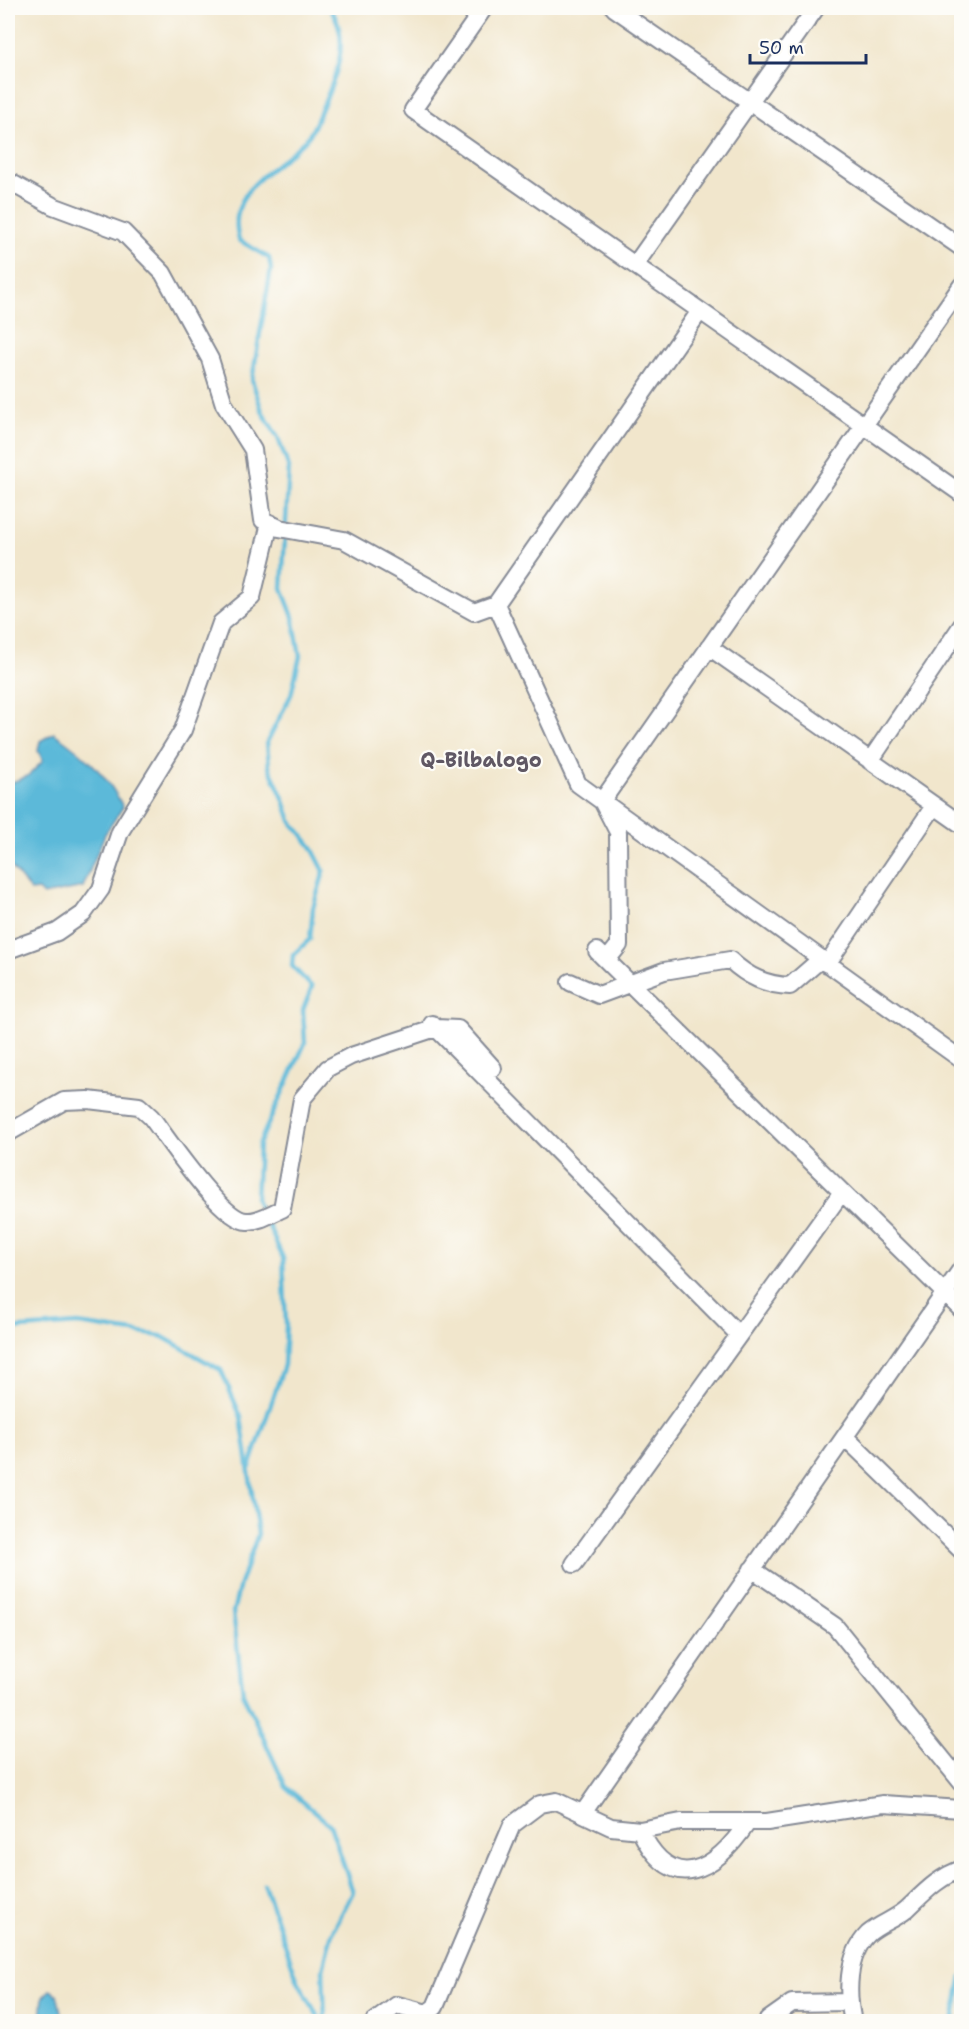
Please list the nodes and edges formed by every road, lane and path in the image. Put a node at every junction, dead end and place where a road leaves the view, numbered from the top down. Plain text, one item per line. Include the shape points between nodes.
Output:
1 (484, 8) edge
2 (614, 8) edge
3 (816, 8) edge
4 (750, 101) junction
5 (8, 181) edge
6 (962, 248) edge
7 (635, 265) junction
8 (962, 285) edge
9 (700, 311) junction
10 (863, 426) junction
11 (962, 494) edge
12 (275, 526) junction
13 (496, 604) junction
14 (962, 625) edge
15 (709, 647) junction
16 (870, 761) junction
17 (602, 801) junction
18 (934, 806) junction
19 (962, 825) edge
20 (8, 950) edge
21 (824, 961) junction
22 (570, 982) dead end
23 (632, 985) junction
24 (432, 1025) junction
25 (962, 1060) edge
26 (493, 1068) dead end
27 (8, 1134) edge
28 (842, 1192) junction
29 (962, 1268) edge
30 (944, 1293) junction
31 (962, 1310) edge
32 (739, 1335) junction
33 (844, 1437) junction
34 (962, 1551) edge
35 (574, 1564) dead end
36 (752, 1569) junction
37 (962, 1783) edge
38 (962, 1809) edge
39 (583, 1814) junction
40 (748, 1822) junction
41 (639, 1830) junction
42 (962, 1869) edge
43 (848, 2002) junction
44 (768, 2020) edge
45 (374, 2022) edge
46 (853, 2022) edge

1 - 7 street via 413,110
2 - 4 street
3 - 4 street
4 - 6 street
4 - 7 street
5 - 12 street via 53,206 123,232 163,273 210,359 224,404 253,450 263,520
7 - 9 street
8 - 10 street
9 - 10 street
9 - 13 street
10 - 11 street
10 - 15 street
12 - 13 street via 344,540 474,612
12 - 20 street via 252,597 221,623 183,730 120,832 100,889 83,914 57,932
13 - 17 street via 578,784
14 - 16 street
15 - 16 street
15 - 17 street
16 - 18 street
17 - 21 street
17 - 23 street via 618,832 619,945 602,956
18 - 19 street
18 - 21 street
21 - 23 street via 790,986 746,975 730,960 664,971
21 - 25 street
22 - 23 street via 599,995
23 - 28 street
24 - 26 street via 458,1029
24 - 27 street via 328,1068 302,1099 282,1209 248,1222 235,1218 219,1205 152,1117 139,1106 64,1101
24 - 32 street
28 - 30 street
28 - 32 street
29 - 30 street
30 - 31 street
30 - 33 street
32 - 35 street
33 - 34 street
33 - 36 street
36 - 37 street via 835,1626
36 - 39 street
38 - 40 street via 883,1804 811,1817
39 - 41 street via 611,1827
39 - 45 street via 556,1801 540,1804 512,1825 435,2007 427,2013 397,2005
40 - 41 street via 681,1822
40 - 41 street via 733,1845 714,1861 684,1871 668,1867 648,1847
42 - 43 street via 948,1873 868,1935 848,1983
43 - 44 street via 792,2002
43 - 46 street

